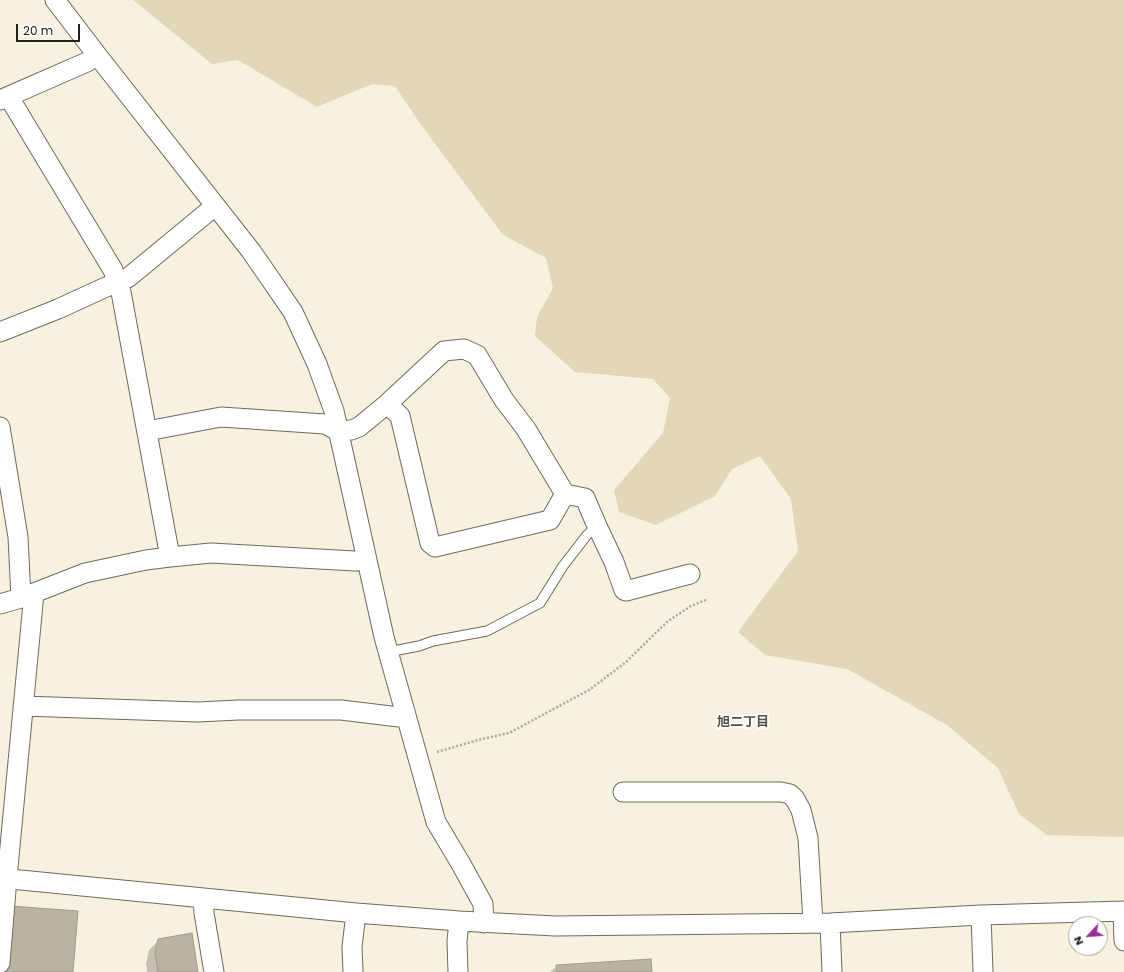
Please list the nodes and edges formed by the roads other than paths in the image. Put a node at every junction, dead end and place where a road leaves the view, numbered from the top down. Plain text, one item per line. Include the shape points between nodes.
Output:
1 (55, 0) edge
2 (97, 55) junction
3 (5, 98) edge
4 (215, 206) junction
5 (118, 283) junction
6 (0, 332) edge
7 (387, 404) junction
8 (0, 428) edge
9 (147, 431) junction
10 (338, 431) junction
11 (565, 494) junction
12 (597, 526) junction
13 (170, 557) junction
14 (366, 560) junction
15 (690, 574) dead end
16 (28, 596) junction
17 (0, 604) edge
18 (388, 652) junction
19 (23, 706) junction
20 (406, 715) junction
21 (623, 792) dead end
22 (3, 878) edge
23 (203, 898) junction
24 (1123, 911) edge
25 (356, 914) junction
26 (981, 915) junction
27 (460, 921) junction
28 (484, 923) junction
29 (821, 923) junction
30 (1124, 941) edge
31 (0, 963) edge
32 (214, 972) edge
33 (353, 972) edge
34 (458, 972) edge
35 (832, 972) edge
36 (983, 972) edge

1 - 2 street
2 - 3 street via 87,62
2 - 4 street
3 - 5 street via 13,104 113,270
4 - 5 street via 129,277
4 - 10 street via 265,270 292,312 317,364 334,411
5 - 6 street
5 - 9 street
7 - 10 street via 359,427
7 - 11 street via 444,352 464,348 477,355
7 - 11 street via 400,416 430,543 434,547 550,520
8 - 16 street
9 - 10 street via 221,417 324,424
9 - 13 street
10 - 14 street
11 - 12 street via 585,498
12 - 15 street via 624,590
12 - 18 lane via 563,566 540,603 487,631
13 - 14 street via 211,553
13 - 16 street via 85,573
14 - 18 street
16 - 17 street
16 - 19 street
18 - 20 street
19 - 20 street via 198,712 341,710 399,718
19 - 22 street
20 - 28 street via 436,822 483,904
21 - 29 street via 790,794 801,810 808,838
22 - 23 street
22 - 31 street
23 - 25 street
23 - 32 street
24 - 26 street
24 - 30 street
25 - 27 street
25 - 33 street via 352,947
26 - 29 street
26 - 36 street
27 - 28 street
27 - 34 street via 457,941
28 - 29 street via 555,926
29 - 35 street

